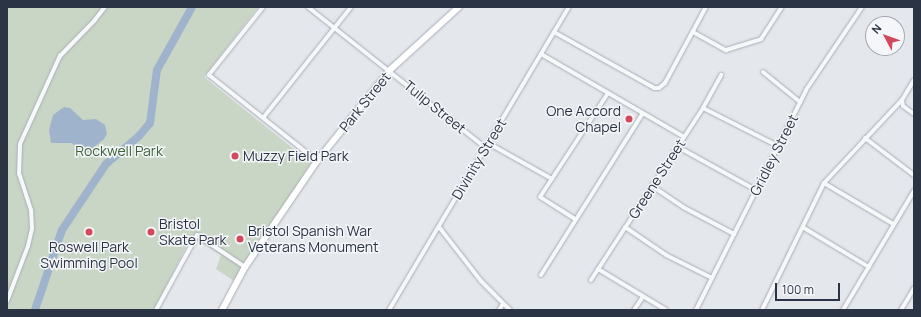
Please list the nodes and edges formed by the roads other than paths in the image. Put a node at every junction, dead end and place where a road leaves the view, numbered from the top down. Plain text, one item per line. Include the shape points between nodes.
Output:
1 (105, 7) edge
2 (263, 7) edge
3 (308, 7) edge
4 (351, 7) edge
5 (459, 7) edge
6 (569, 7) edge
7 (706, 7) edge
8 (782, 7) edge
9 (862, 7) edge
10 (334, 28) junction
11 (554, 32) junction
12 (693, 32) junction
13 (541, 54) junction
14 (390, 71) junction
15 (763, 72) dead end
16 (721, 75) dead end
17 (914, 80) edge
18 (608, 93) junction
19 (902, 100) junction
20 (800, 102) junction
21 (702, 108) junction
22 (643, 114) junction
23 (914, 114) edge
24 (263, 118) junction
25 (684, 137) junction
26 (865, 138) junction
27 (487, 146) junction
28 (778, 146) junction
29 (678, 147) junction
30 (318, 161) junction
31 (914, 175) edge
32 (552, 179) junction
33 (824, 183) junction
34 (652, 186) junction
35 (756, 190) junction
36 (914, 191) edge
37 (575, 219) junction
38 (893, 224) junction
39 (439, 226) junction
40 (625, 227) junction
41 (804, 228) junction
42 (734, 234) junction
43 (869, 267) junction
44 (245, 268) junction
45 (598, 270) junction
46 (541, 275) dead end
47 (712, 278) junction
48 (590, 280) dead end
49 (914, 288) edge
50 (642, 298) junction
51 (7, 301) edge
52 (503, 304) junction
53 (156, 310) edge
54 (222, 310) edge
55 (389, 310) edge
56 (499, 310) edge
57 (510, 310) edge
58 (634, 310) edge
59 (666, 310) edge
60 (696, 310) edge
61 (762, 310) edge
62 (843, 310) edge
63 (901, 310) edge

1 - 51 street via 94,22 60,56 20,144 19,174 31,210 32,228 28,246
2 - 24 street via 209,75
3 - 10 street, Tulip Street
4 - 10 street
5 - 14 highway, Park Street
6 - 11 street, Divinity Street
7 - 12 street
8 - 12 street via 760,39 726,50
9 - 20 street, Gridley Street
10 - 14 street, Tulip Street
10 - 24 street
11 - 12 street via 654,88 665,84
11 - 13 street, Divinity Street
13 - 18 street
13 - 27 street, Divinity Street
14 - 27 street, Tulip Street
14 - 30 highway, Park Street
15 - 20 street
16 - 21 street, Greene Street
17 - 19 street
18 - 22 street
18 - 32 street
19 - 23 street via 903,106
19 - 26 street
20 - 28 street, Gridley Street
21 - 25 street, Greene Street
21 - 28 street
22 - 25 street
22 - 37 street
24 - 30 street
25 - 29 street, Greene Street
26 - 31 street
26 - 33 street
27 - 32 street, Tulip Street
27 - 39 street, Divinity Street
28 - 35 street, Gridley Street
29 - 34 street, Greene Street
29 - 35 street
30 - 44 highway, Park Street
32 - 37 street via 540,197
33 - 38 street
33 - 41 street
34 - 40 street, Greene Street
34 - 42 street via 683,207
35 - 42 street, Gridley Street
36 - 38 street
37 - 46 street
38 - 43 street
39 - 52 street via 473,271
39 - 55 street, Divinity Street
40 - 45 street, Greene Street
40 - 47 street via 666,255
41 - 43 street
41 - 61 street
42 - 47 street, Gridley Street
43 - 62 street
44 - 53 street via 197,235
44 - 54 highway, Park Street
45 - 48 street, Greene Street
45 - 50 street
47 - 60 street, Gridley Street
49 - 63 street
50 - 58 street
50 - 59 street
52 - 56 street
52 - 57 street

